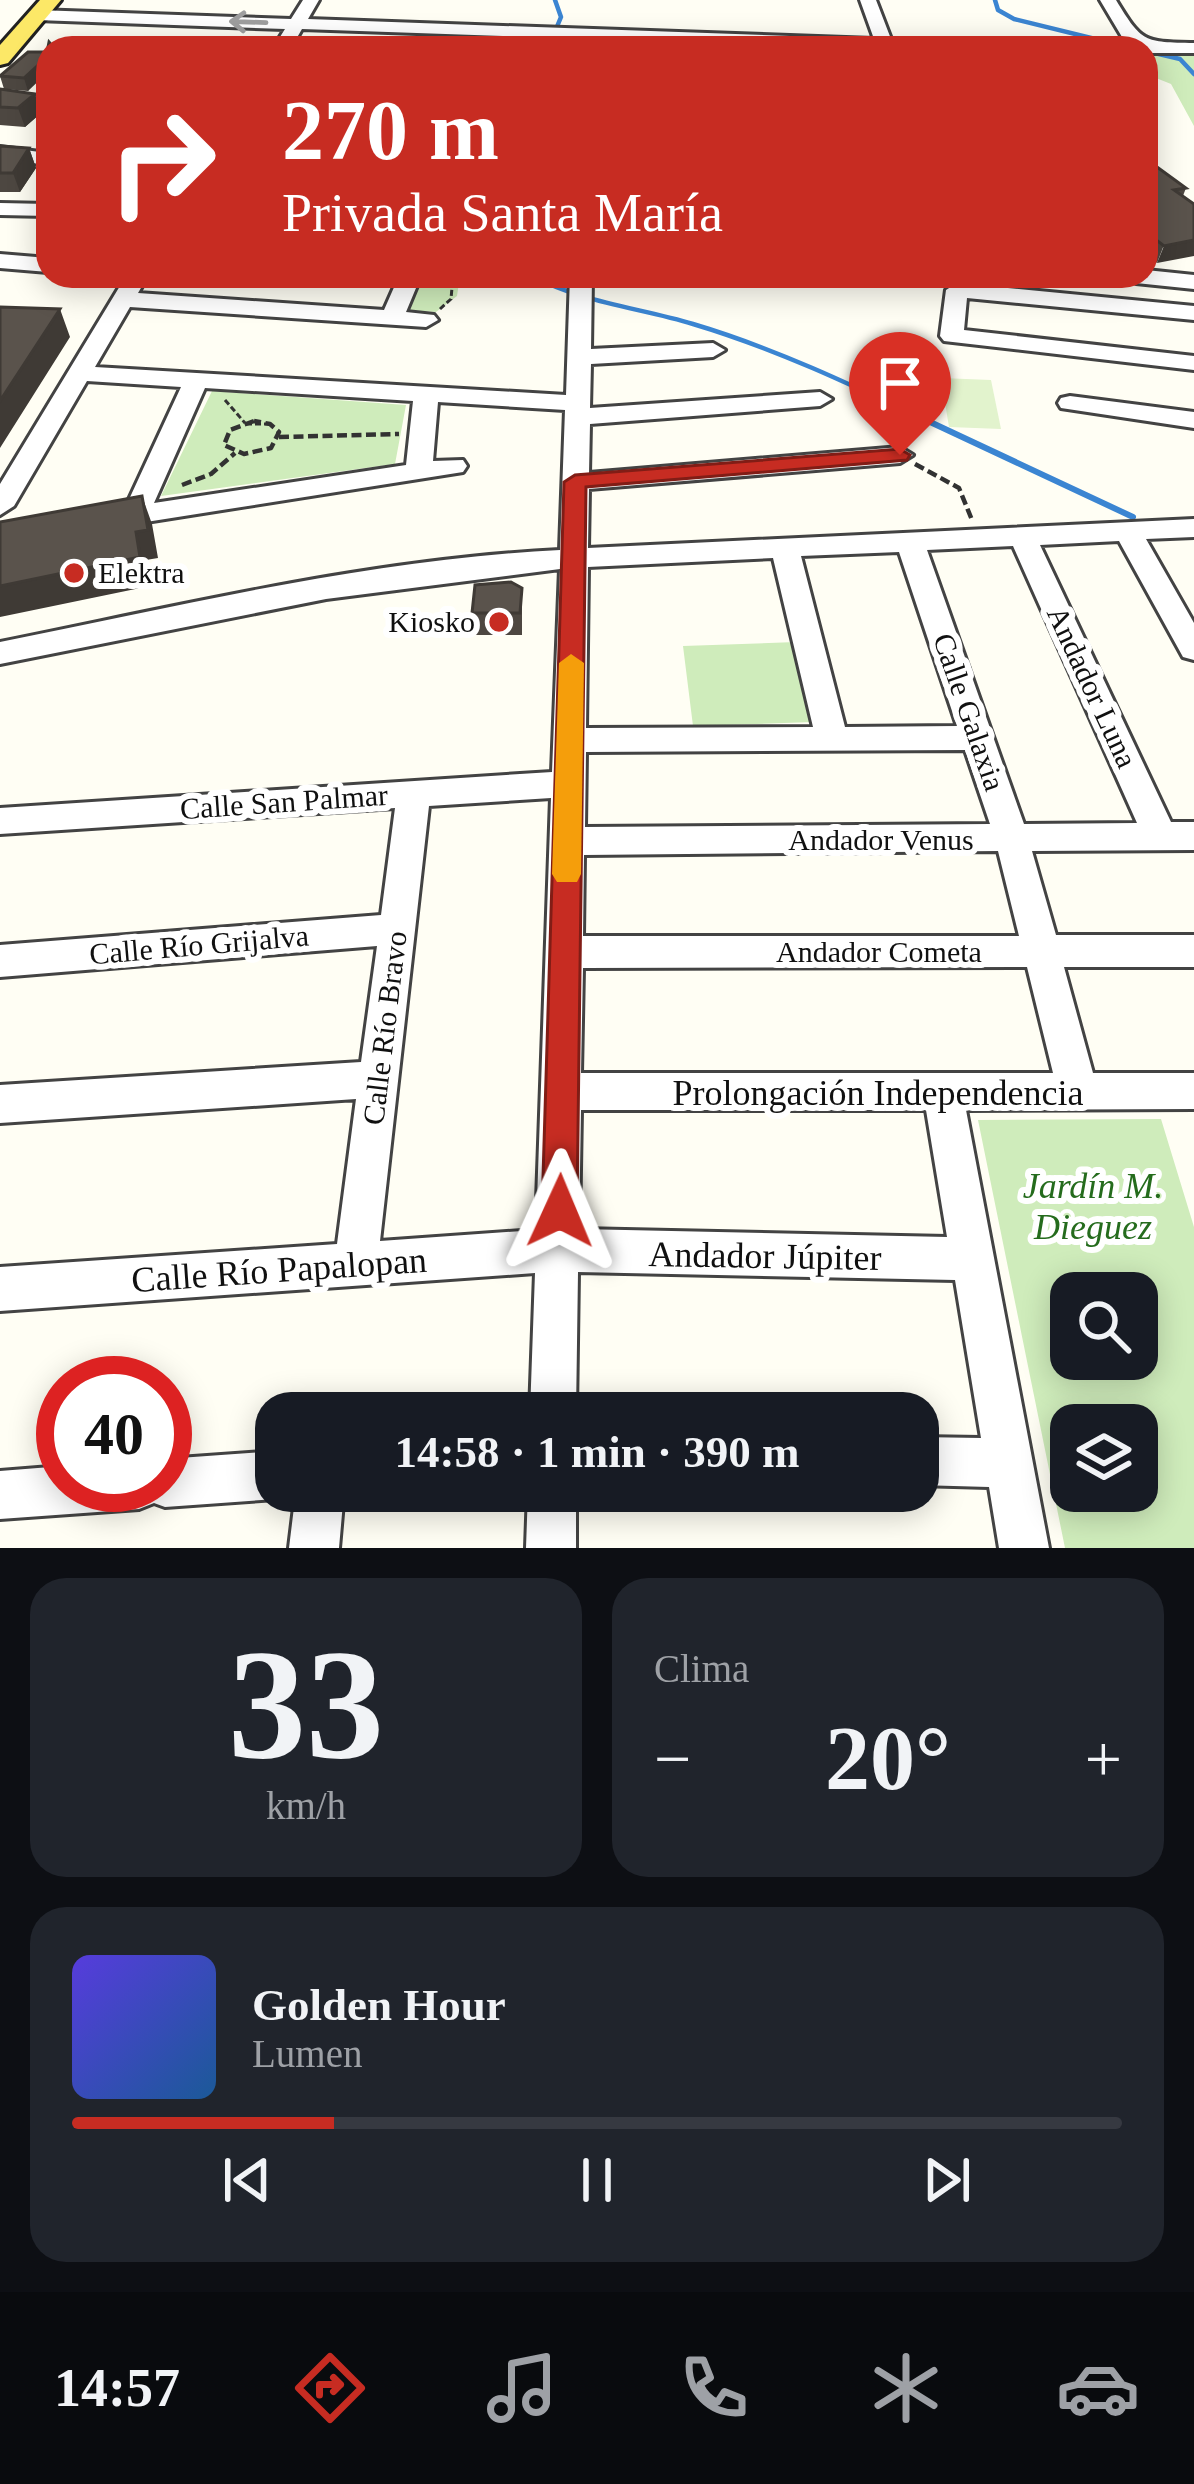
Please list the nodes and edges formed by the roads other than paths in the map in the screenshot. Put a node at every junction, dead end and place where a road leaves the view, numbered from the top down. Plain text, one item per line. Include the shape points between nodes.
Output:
1 (181, 0) edge
2 (311, 0) edge
3 (868, 0) edge
4 (1108, 0) edge
5 (37, 5) edge
6 (167, 19) junction
7 (3, 21) edge
8 (297, 23) junction
9 (617, 33) edge
10 (289, 36) edge
11 (679, 36) edge
12 (881, 36) edge
13 (1130, 36) edge
14 (1158, 48) edge
15 (1194, 48) edge
16 (10, 55) edge
17 (0, 98) edge
18 (36, 102) edge
19 (2, 142) edge
20 (36, 155) edge
21 (4, 200) edge
22 (36, 207) edge
23 (0, 261) edge
24 (36, 264) edge
25 (1158, 278) edge
26 (1194, 282) edge
27 (128, 288) edge
28 (405, 288) edge
29 (580, 289) edge
30 (120, 299) junction
31 (1194, 314) edge
32 (392, 317) junction
33 (426, 320) road end
34 (713, 350) dead end
35 (578, 357) junction
36 (1194, 363) edge
37 (77, 373) junction
38 (196, 380) junction
39 (426, 394) junction
40 (820, 399) dead end
41 (1070, 403) dead end
42 (577, 410) junction
43 (1194, 420) edge
44 (900, 455) road end
45 (454, 466) dead end
46 (418, 471) junction
47 (575, 482) junction
48 (0, 506) edge
49 (136, 513) junction
50 (91, 522) edge
51 (1194, 528) edge
52 (1128, 532) junction
53 (1023, 537) junction
54 (910, 543) junction
55 (785, 549) junction
56 (574, 559) junction
57 (1194, 649) edge
58 (0, 653) edge
59 (979, 738) junction
60 (832, 739) junction
61 (569, 740) junction
62 (568, 784) junction
63 (414, 794) junction
64 (0, 820) edge
65 (1177, 837) edge
66 (1012, 839) junction
67 (568, 841) junction
68 (398, 929) junction
69 (1194, 951) edge
70 (565, 952) junction
71 (1044, 952) junction
72 (0, 961) edge
73 (379, 1079) junction
74 (943, 1091) junction
75 (1078, 1091) junction
76 (1194, 1091) edge
77 (562, 1092) junction
78 (0, 1104) edge
79 (559, 1250) junction
80 (972, 1258) junction
81 (356, 1262) junction
82 (0, 1289) edge
83 (555, 1392) edge
84 (939, 1461) edge
85 (1009, 1463) junction
86 (255, 1476) edge
87 (192, 1481) edge
88 (36, 1493) edge
89 (0, 1496) edge
90 (318, 1512) edge
91 (551, 1512) edge
92 (314, 1548) edge
93 (551, 1548) edge
94 (1024, 1548) edge

1 - 6 street
2 - 8 street
3 - 12 street
4 - 13 street
5 - 6 street
5 - 7 main road
5 - 16 main road
8 -> 6 street
8 - 9 street
8 - 10 street
9 - 11 street
14 - 15 street
17 - 18 street
19 - 20 street
21 - 22 street
23 - 24 street
25 - 26 street
27 - 30 street
28 - 32 street
29 - 35 street
30 - 32 street
30 - 37 street
31 - 36 street via 957,290 952,336
32 - 33 street
34 - 35 street
35 - 42 street
37 - 38 street
37 - 48 street
38 - 39 street
38 - 49 street
39 - 42 street
39 - 46 street
40 - 42 street
41 - 43 street
42 - 47 street
44 - 47 street
45 - 46 street
46 - 49 street
47 - 56 street
49 - 50 street
51 - 52 street
52 - 53 street
52 - 57 street
53 - 54 street
53 - 65 street, Andador Luna
54 - 55 street
54 - 59 street, Calle Galaxia
55 - 56 street
55 - 60 street
56 - 58 street via 419,573
56 - 61 street
59 - 60 street
59 - 66 street, Calle Galaxia
60 - 61 street
61 - 62 street
62 - 63 street, Calle San Palmar
62 - 67 street
63 - 64 street, Calle San Palmar
63 - 68 street, Calle Río Bravo
65 - 66 street, Andador Venus
66 - 67 street, Andador Venus
66 - 71 street, Calle Galaxia
67 - 70 street
68 - 72 street, Calle Río Grijalva
68 - 73 street, Calle Río Bravo
69 - 71 street, Andador Cometa
70 - 71 street, Andador Cometa
70 - 77 street
71 - 75 street, Calle Galaxia
73 - 78 street
73 - 81 street, Calle Río Bravo
74 - 75 street, Prolongación Independencia
74 - 77 street, Prolongación Independencia
74 - 80 street
75 - 76 street, Prolongación Independencia
77 - 79 street
79 - 80 street, Andador Júpiter
79 - 81 street, Calle Río Papalopan
79 - 83 street
80 - 85 street
81 - 82 street, Calle Río Papalopan
84 - 85 street
85 - 94 street
86 - 87 street
88 - 89 street
90 - 92 street
91 - 93 street

